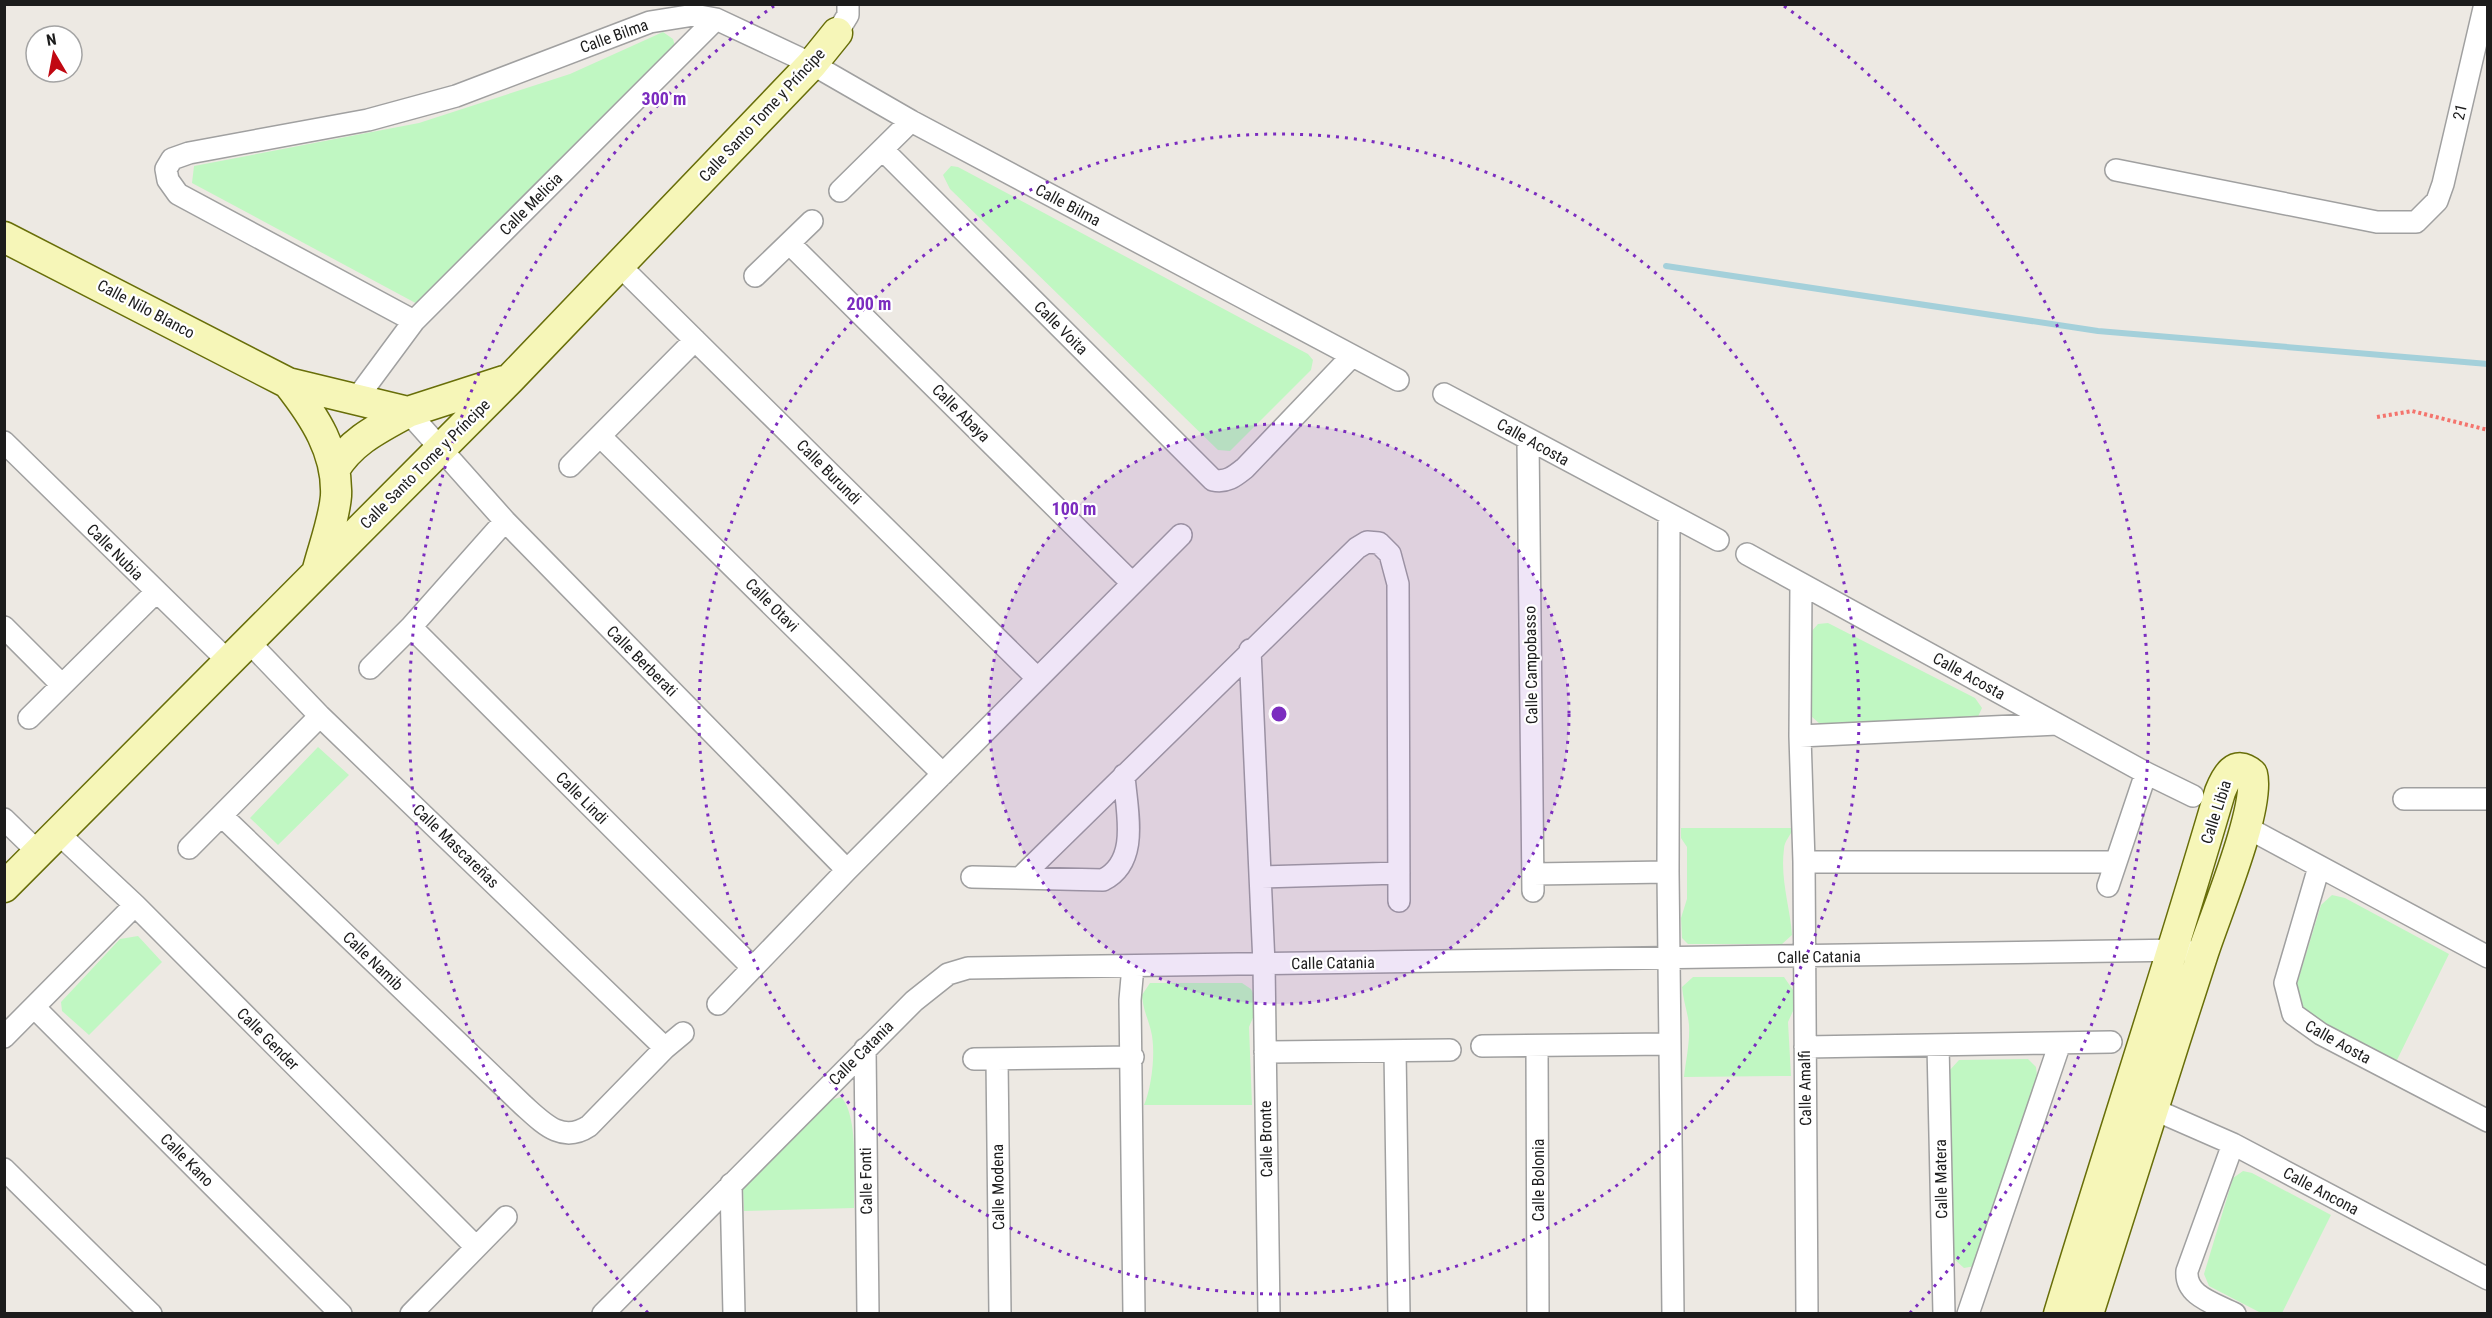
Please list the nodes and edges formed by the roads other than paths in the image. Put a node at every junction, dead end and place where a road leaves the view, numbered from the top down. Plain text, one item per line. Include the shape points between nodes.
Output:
1 (848, 4) edge
2 (2485, 4) edge
3 (716, 19) junction
4 (837, 33) joint
5 (812, 64) junction
6 (911, 121) junction
7 (883, 150) junction
8 (2116, 170) dead end
9 (840, 191) dead end
10 (812, 220) dead end
11 (4, 237) edge
12 (790, 244) junction
13 (620, 266) junction
14 (755, 276) dead end
15 (414, 321) junction
16 (695, 340) junction
17 (1352, 356) junction
18 (510, 379) junction
19 (1398, 380) dead end
20 (288, 383) junction
21 (1444, 394) dead end
22 (357, 398) junction
23 (408, 412) junction
24 (600, 436) junction
25 (1528, 440) junction
26 (4, 442) edge
27 (441, 448) junction
28 (570, 466) dead end
29 (335, 483) junction
30 (378, 509) junction
31 (1669, 515) junction
32 (505, 522) junction
33 (1181, 536) dead end
34 (1718, 540) dead end
35 (1747, 554) dead end
36 (318, 571) junction
37 (1132, 583) junction
38 (1802, 585) junction
39 (156, 592) junction
40 (4, 627) edge
41 (411, 627) junction
42 (1250, 650) junction
43 (238, 651) junction
44 (370, 668) dead end
45 (1037, 678) junction
46 (61, 684) junction
47 (320, 716) junction
48 (29, 718) dead end
49 (2057, 724) junction
50 (1800, 736) junction
51 (2146, 773) junction
52 (943, 774) junction
53 (1124, 775) junction
54 (2193, 796) dead end
55 (2404, 798) dead end
56 (2487, 799) edge
57 (222, 817) junction
58 (4, 819) edge
59 (2246, 827) junction
60 (48, 843) junction
61 (189, 848) dead end
62 (1804, 862) junction
63 (2115, 862) junction
64 (2319, 867) junction
65 (847, 870) junction
66 (1668, 872) junction
67 (1399, 873) junction
68 (972, 877) dead end
69 (1261, 877) junction
70 (1020, 878) junction
71 (2109, 886) dead end
72 (4, 887) edge
73 (1399, 901) dead end
74 (135, 905) junction
75 (2174, 950) junction
76 (2203, 950) junction
77 (1803, 957) junction
78 (2487, 957) edge
79 (1670, 958) junction
80 (1264, 964) junction
81 (1133, 966) junction
82 (753, 968) junction
83 (718, 1004) dead end
84 (34, 1007) junction
85 (683, 1033) dead end
86 (4, 1037) edge
87 (2111, 1042) dead end
88 (2060, 1043) junction
89 (1670, 1044) junction
90 (1938, 1045) junction
91 (1482, 1046) dead end
92 (1537, 1047) junction
93 (1805, 1047) junction
94 (665, 1048) junction
95 (865, 1049) junction
96 (1450, 1050) dead end
97 (1395, 1051) junction
98 (1265, 1052) junction
99 (1133, 1057) junction
100 (974, 1059) dead end
101 (997, 1060) junction
102 (2153, 1109) junction
103 (2487, 1121) edge
104 (2233, 1144) junction
105 (4, 1169) edge
106 (731, 1184) junction
107 (506, 1217) dead end
108 (476, 1247) junction
109 (2487, 1279) edge
110 (151, 1314) edge
111 (341, 1314) edge
112 (411, 1314) edge
113 (603, 1314) edge
114 (734, 1314) edge
115 (868, 1314) edge
116 (999, 1314) edge
117 (1134, 1314) edge
118 (1269, 1314) edge
119 (1399, 1314) edge
120 (1538, 1314) edge
121 (1673, 1314) edge
122 (1807, 1314) edge
123 (1944, 1314) edge
124 (1968, 1314) edge
125 (2059, 1314) edge
126 (2088, 1314) edge
127 (2235, 1314) edge

1 - 4 street via 848,15
2 - 8 street, 21 via 2443,184 2437,201 2416,222 2377,222
3 - 5 street, Calle Bilma
3 - 15 street, Calle Melicia
3 - 15 street, Calle Bilma via 694,15 671,17 456,96 368,120 172,159 166,169 177,194
4 - 5 street, Calle Santo Tome y Príncipe
5 - 6 street, Calle Bilma
5 - 13 street, Calle Santo Tome y Príncipe
6 - 7 street
6 - 17 street, Calle Bilma
7 - 9 street
7 - 17 street, Calle Voita via 1213,480 1232,478 1245,468
10 - 12 street
11 - 20 street, Calle Nilo Blanco
12 - 14 street
12 - 37 street, Calle Abaya
13 - 16 street, Calle Burundi
13 - 18 street, Calle Santo Tome y Príncipe
15 - 22 street, Calle Melicia
16 - 24 street
16 - 45 street, Calle Burundi
17 - 19 street, Calle Bilma
18 - 23 street
18 - 27 street, Calle Santo Tome y Príncipe
20 - 22 street, Calle Nilo Blanco
20 - 29 street, Calle Nilo Blanco via 323,435
21 - 25 street, Calle Acosta
22 - 23 street, Calle Nilo Blanco
23 - 27 street, Calle Berberati
23 - 29 street via 357,441 342,457
24 - 28 street
24 - 52 street, Calle Otavi
25 - 31 street, Calle Acosta
25 - 66 street, Calle Campobasso via 1533,883
26 - 39 street, Calle Nubia
27 - 30 street, Calle Santo Tome y Príncipe
27 - 32 street, Calle Berberati
29 - 30 street
29 - 36 street
30 - 36 street, Calle Santo Tome y Príncipe
31 - 34 street, Calle Acosta
31 - 66 street
32 - 41 street
32 - 65 street, Calle Berberati
33 - 37 street
35 - 38 street, Calle Acosta
36 - 43 street, Calle Santo Tome y Príncipe
37 - 45 street
38 - 49 street, Calle Acosta
38 - 50 street, Calle Amalfi
39 - 43 street, Calle Nubia
39 - 46 street
40 - 46 street
41 - 44 street
41 - 82 street, Calle Lindi
42 - 53 street
42 - 67 street via 1357,548 1378,543 1390,554 1398,584
42 - 69 street, Calle Bronte
43 - 47 street, Calle Mascareñas
43 - 60 street, Calle Santo Tome y Príncipe
45 - 52 street
46 - 48 street
47 - 57 street
47 - 94 street, Calle Mascareñas
49 - 50 street
49 - 51 street, Calle Acosta
50 - 62 street, Calle Amalfi
51 - 54 street, Calle Acosta
51 - 63 street
52 - 65 street
53 - 70 street
53 - 70 street via 1129,847 1111,876 1103,880
55 - 56 street
57 - 61 street
57 - 94 street, Calle Namib via 555,1131 568,1135 589,1126
58 - 60 street, Calle Gender
59 - 64 street
59 - 75 street, Calle Libia via 2254,781 2248,771 2234,769 2228,773 2220,792
59 - 76 street, Calle Libia
60 - 72 street, Calle Santo Tome y Príncipe
60 - 74 street, Calle Gender
62 - 63 street
62 - 77 street, Calle Amalfi
63 - 71 street
64 - 78 street
64 - 103 street, Calle Aosta via 2285,983 2293,1014 2321,1034
65 - 82 street
66 - 79 street
67 - 69 street
67 - 73 street
68 - 70 street
69 - 80 street, Calle Bronte
74 - 84 street
74 - 108 street, Calle Gender
75 - 76 street, Calle Catania
75 - 77 street, Calle Catania
75 - 125 street, Calle Libia
76 - 102 street, Calle Libia
77 - 79 street, Calle Catania
77 - 93 street, Calle Amalfi
79 - 80 street, Calle Catania
79 - 89 street
80 - 81 street, Calle Catania
80 - 98 street, Calle Bronte
81 - 95 street, Calle Catania via 968,968 948,974
81 - 99 street
82 - 83 street
84 - 86 street
84 - 111 street, Calle Kano
85 - 94 street, Calle Namib
87 - 88 street
88 - 90 street
88 - 124 street
89 - 92 street
89 - 121 street
90 - 93 street
90 - 123 street, Calle Matera
91 - 92 street
92 - 120 street, Calle Bolonia
93 - 122 street, Calle Amalfi
95 - 106 street, Calle Catania
95 - 115 street, Calle Fonti
96 - 97 street
97 - 98 street
97 - 119 street
98 - 118 street, Calle Bronte
99 - 101 street
99 - 117 street
100 - 101 street
101 - 116 street, Calle Modena
102 - 104 street, Calle Ancona
102 - 126 street, Calle Libia
104 - 109 street, Calle Ancona
104 - 127 street via 2186,1281 2191,1291
105 - 110 street
106 - 113 street, Calle Catania
106 - 114 street
107 - 108 street
108 - 112 street

